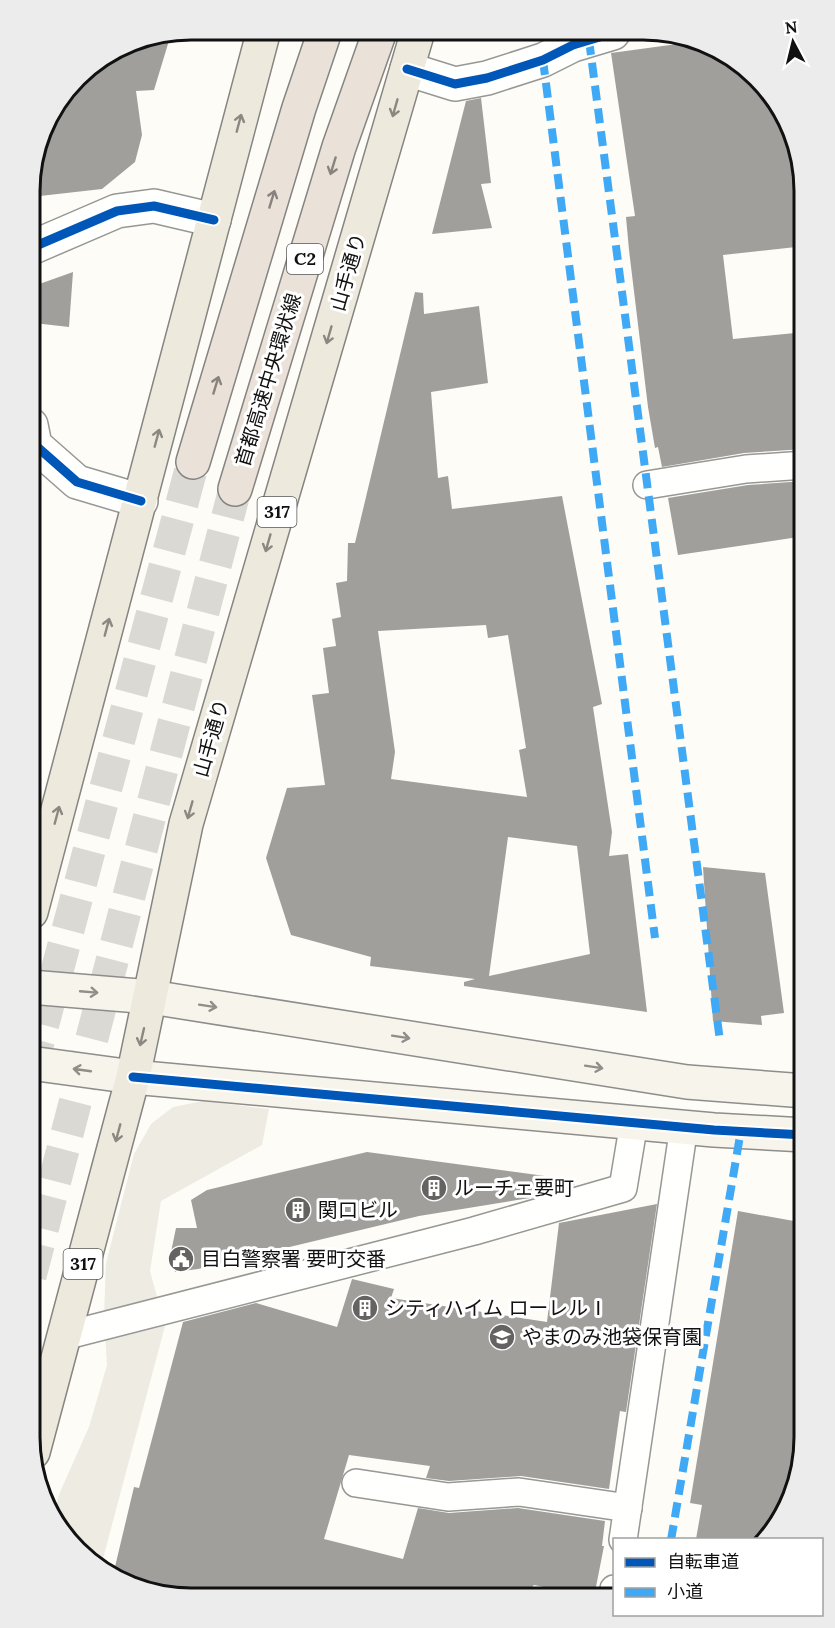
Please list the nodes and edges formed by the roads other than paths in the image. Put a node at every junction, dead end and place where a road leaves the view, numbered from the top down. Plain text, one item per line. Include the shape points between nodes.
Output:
1 (261, 40) edge
2 (322, 40) edge
3 (377, 40) edge
4 (415, 40) edge
5 (590, 40) edge
6 (407, 69) junction
7 (214, 220) junction
8 (41, 244) edge
9 (41, 450) edge
10 (193, 462) tunnel mouth
11 (794, 466) edge
12 (647, 485) dead end
13 (235, 489) tunnel mouth
14 (141, 501) junction
15 (41, 875) edge
16 (41, 988) edge
17 (151, 997) junction
18 (41, 1064) edge
19 (133, 1077) junction
20 (794, 1089) edge
21 (634, 1122) junction
22 (684, 1126) junction
23 (794, 1134) edge
24 (64, 1336) junction
25 (41, 1422) edge
26 (356, 1483) dead end
27 (628, 1508) junction
28 (622, 1538) edge

7 -> 1 main road
10 -> 2 highway, C2
3 -> 13 highway, 首都高速中央環状線 / C2 via 339,147
4 - 6 main road, 山手通り / 317
5 - 6 street via 543,60 455,84
6 -> 17 main road, 山手通り / 317 via 186,824
7 - 8 street via 154,206 117,211
14 -> 7 main road
9 - 14 street via 77,482
11 - 12 lane via 746,469
15 -> 14 main road
16 -> 17 street
17 -> 19 main road, 山手通り / 317
17 -> 20 street via 687,1082
19 -> 18 street
19 - 21 street
19 -> 24 main road, 山手通り / 317
21 - 22 street
21 - 24 lane via 623,1188 474,1231
22 - 23 street
22 - 27 lane
24 - 25 main road, 山手通り / 317
26 - 27 lane via 448,1497 519,1492
27 - 28 lane

